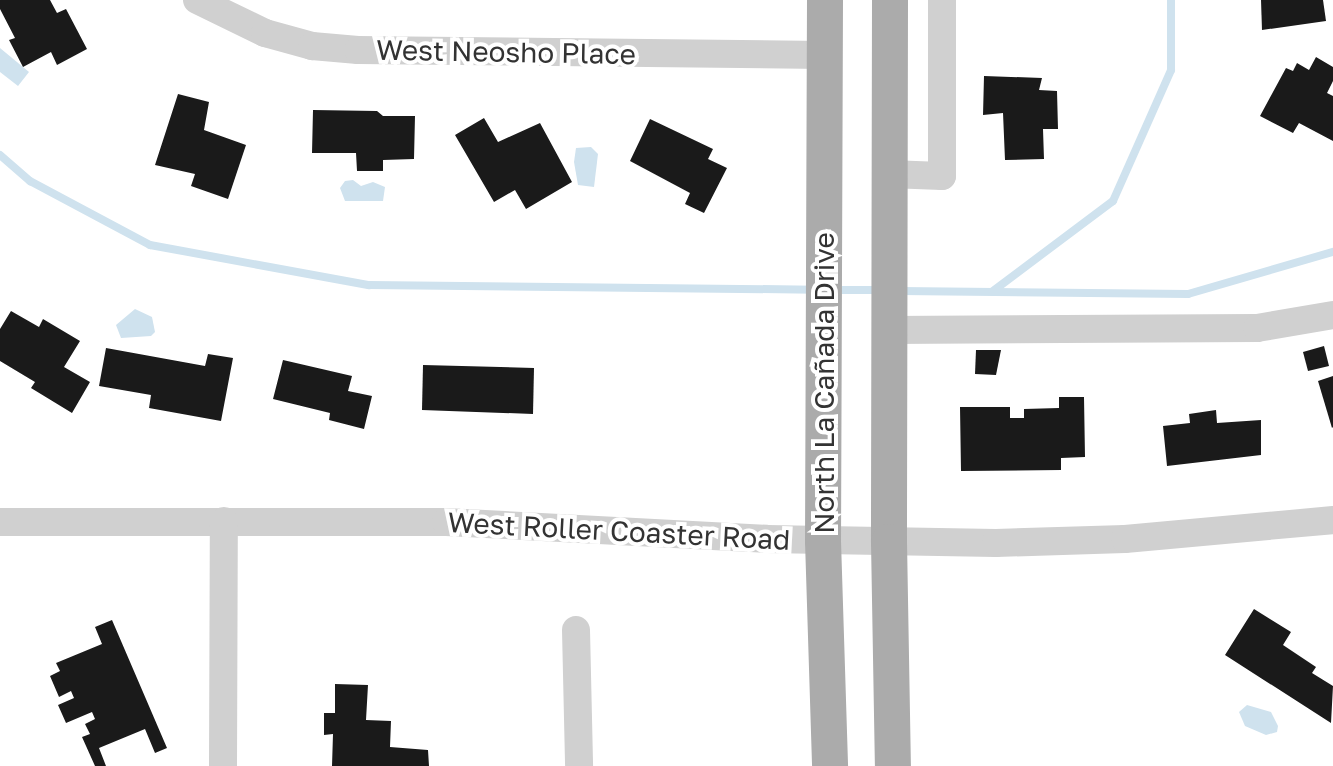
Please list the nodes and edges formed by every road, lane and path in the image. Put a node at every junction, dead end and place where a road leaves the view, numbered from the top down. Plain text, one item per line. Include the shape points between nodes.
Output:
1 (197, 0) edge
2 (825, 0) edge
3 (890, 0) edge
4 (942, 0) edge
5 (824, 55) junction
6 (889, 174) junction
7 (1333, 315) edge
8 (889, 325) junction
9 (1333, 520) edge
10 (224, 521) junction
11 (0, 522) edge
12 (823, 541) junction
13 (889, 542) junction
14 (576, 630) dead end
15 (223, 766) edge
16 (579, 766) edge
17 (830, 766) edge
18 (893, 766) edge

1 - 5 street, West Neosho Place via 265,33 312,46
2 - 5 main road, North La Cañada Drive
3 - 6 main road
4 - 6 street via 942,176
5 - 12 main road, North La Cañada Drive
6 - 8 main road
7 - 8 street via 1257,328
8 - 13 main road
9 - 13 street, West Roller Coaster Road via 1125,539
10 - 11 street, West Roller Coaster Road
10 - 12 street, West Roller Coaster Road via 489,523
10 - 15 street
12 - 13 street, West Roller Coaster Road
12 - 17 main road, North La Cañada Drive
13 - 18 main road
14 - 16 street

